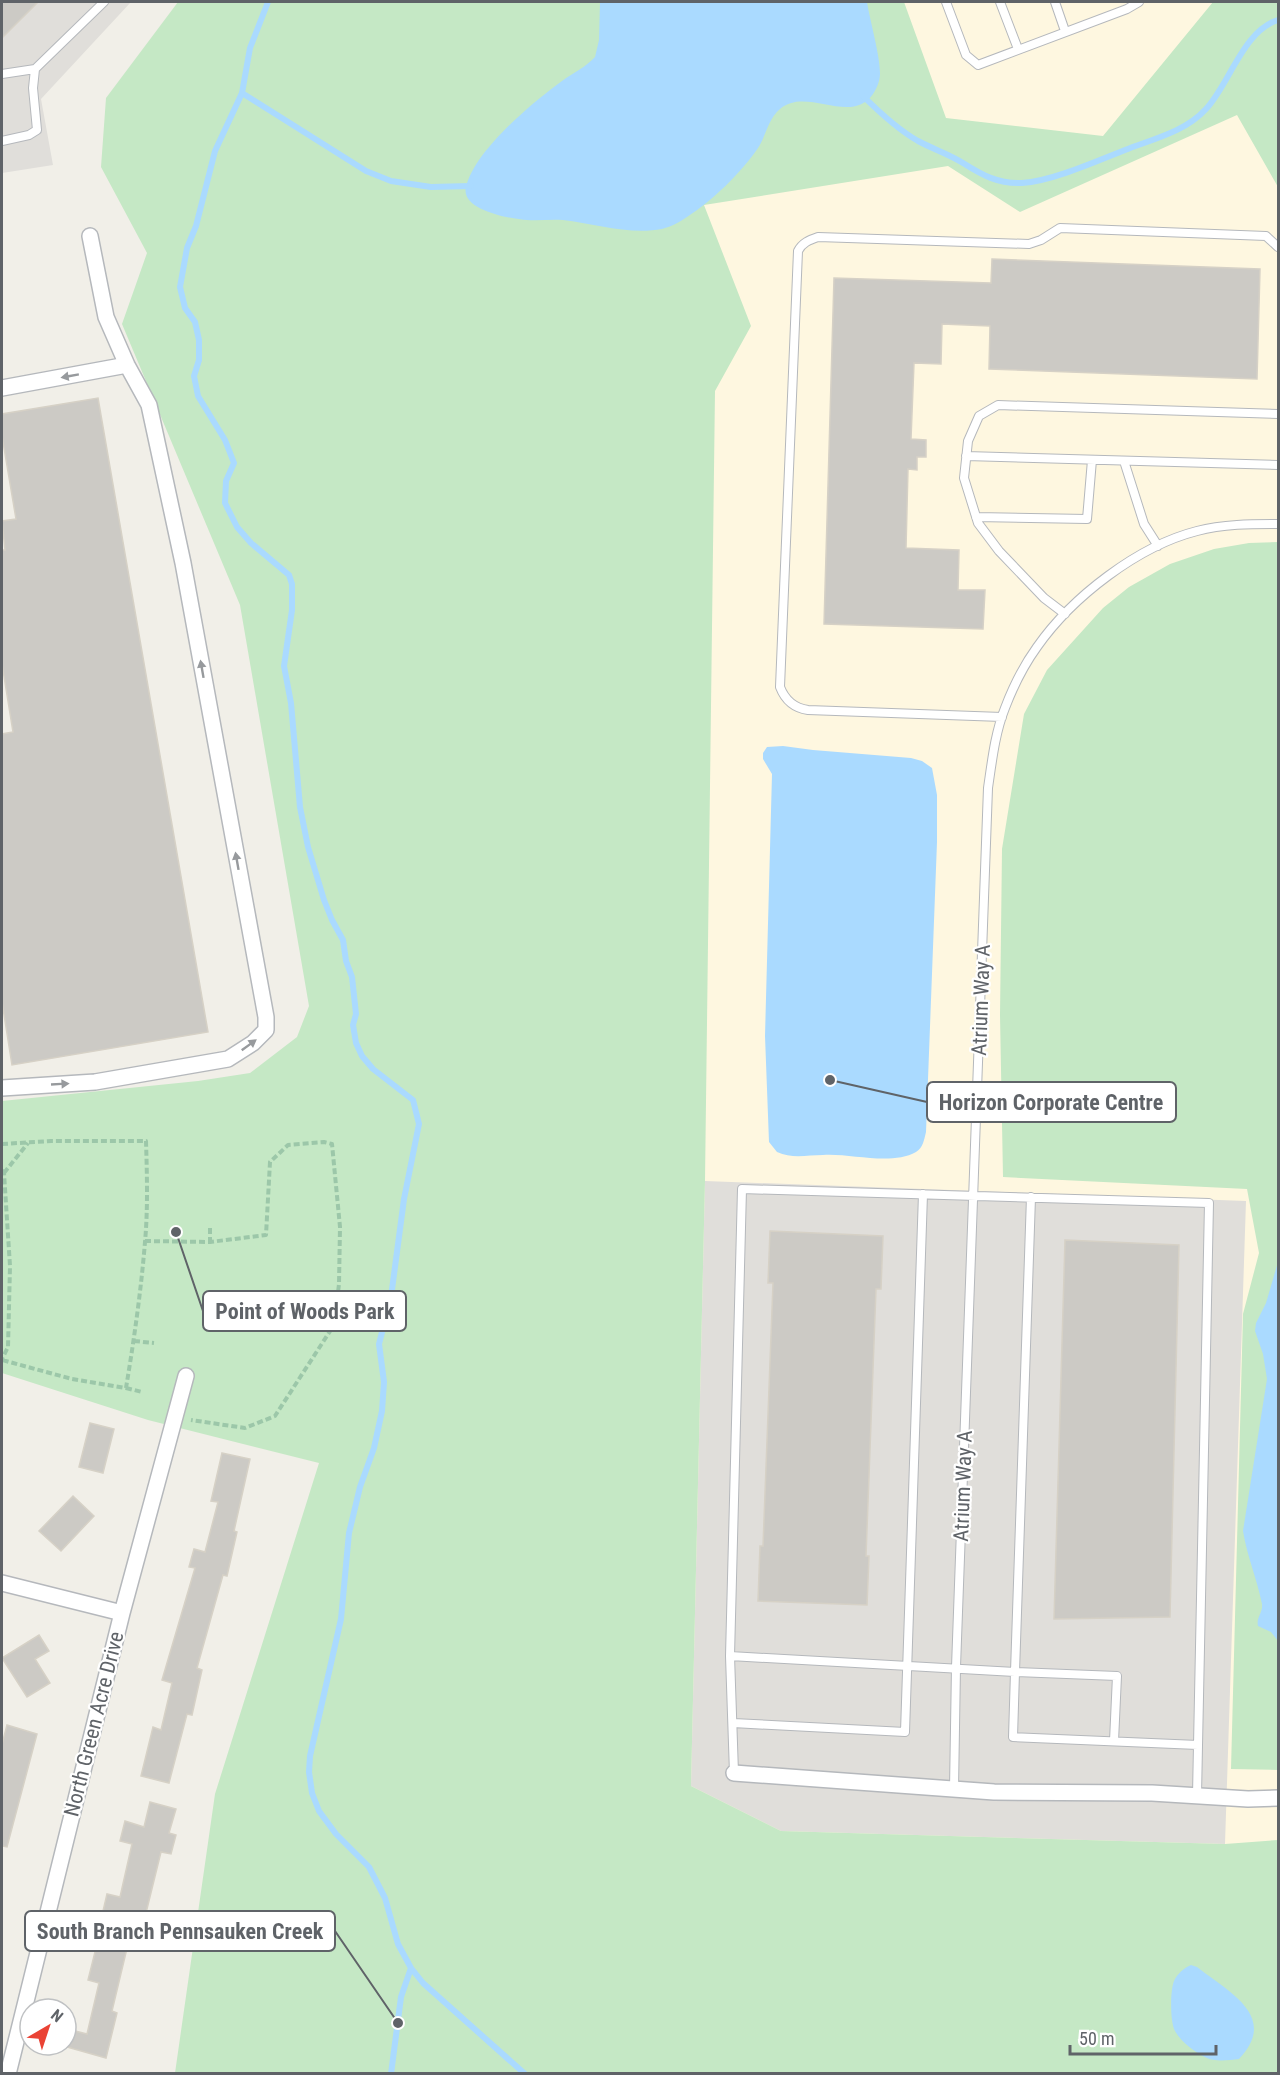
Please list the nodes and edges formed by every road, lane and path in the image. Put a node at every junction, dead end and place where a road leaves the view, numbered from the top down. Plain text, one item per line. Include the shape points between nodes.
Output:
1 (104, 2) edge
2 (946, 2) edge
3 (1000, 2) edge
4 (1055, 2) edge
5 (1115, 2) edge
6 (1139, 2) edge
7 (1119, 12) junction
8 (1065, 31) junction
9 (1018, 49) junction
10 (35, 69) junction
11 (2, 74) edge
12 (2, 141) edge
13 (90, 236) dead end
14 (1278, 247) edge
15 (128, 365) junction
16 (2, 388) edge
17 (1278, 414) edge
18 (966, 456) junction
19 (1092, 460) junction
20 (1125, 461) junction
21 (1278, 465) edge
22 (976, 517) junction
23 (1278, 524) edge
24 (1158, 546) junction
25 (1065, 614) junction
26 (1002, 717) junction
27 (2, 1088) edge
28 (28, 1143) junction
29 (2, 1144) edge
30 (3, 1172) edge
31 (923, 1194) junction
32 (974, 1196) junction
33 (1031, 1197) junction
34 (210, 1228) dead end
35 (145, 1240) junction
36 (210, 1242) junction
37 (134, 1341) junction
38 (154, 1343) dead end
39 (2, 1360) edge
40 (186, 1376) dead end
41 (126, 1388) junction
42 (142, 1392) dead end
43 (175, 1417) junction
44 (2, 1583) edge
45 (122, 1612) junction
46 (730, 1656) junction
47 (908, 1665) junction
48 (956, 1667) junction
49 (1015, 1672) junction
50 (733, 1723) junction
51 (1114, 1742) junction
52 (1198, 1745) junction
53 (734, 1773) joint
54 (954, 1789) junction
55 (1197, 1795) junction
56 (1278, 1798) edge
57 (8, 2073) edge

1 - 10 lane
2 - 9 lane via 966,55 978,65
3 - 9 lane
4 - 8 lane
5 - 7 lane
6 - 7 lane
7 - 8 lane
8 - 9 lane
10 - 11 lane
10 - 12 lane via 37,130
13 - 15 street via 106,317
14 - 26 lane via 1266,236 1060,228 1029,244 818,237 800,247 780,687 783,695 800,709 808,710
15 -> 16 street
27 -> 15 street via 95,1082 228,1059 266,1030 183,563 149,405
17 - 18 lane via 998,405 979,416
18 - 19 lane
18 - 22 lane via 964,478
19 - 20 lane
19 - 22 lane via 1087,519
20 - 21 lane
20 - 24 lane via 1144,524
22 - 25 lane via 999,551
23 - 24 lane, Atrium Way A via 1196,531
24 - 25 lane, Atrium Way A via 1118,569
25 - 26 lane, Atrium Way A via 1037,647
26 - 32 lane, Atrium Way A via 988,788
28 - 29 path
28 - 30 path
28 - 35 path via 146,1141
30 - 39 path via 10,1278 8,1347
31 - 32 lane
31 - 46 lane via 742,1189
31 - 47 lane
32 - 33 lane
32 - 48 lane, Atrium Way A
33 - 49 lane
33 - 52 lane via 1209,1203
34 - 36 path
35 - 36 path
35 - 37 path
36 - 43 path via 266,1235 270,1162 288,1145 332,1144 340,1227 334,1325 275,1416 245,1428
37 - 38 path
37 - 41 path
39 - 41 path via 72,1379
40 - 43 street, North Green Acre Drive
41 - 42 path
43 - 45 street, North Green Acre Drive
44 - 45 street
45 - 57 street, North Green Acre Drive
46 - 47 lane
46 - 50 lane
47 - 48 lane
47 - 50 lane via 905,1732
48 - 49 lane
48 - 54 lane, Atrium Way A
49 - 51 lane via 1013,1737
49 - 51 lane via 1117,1676
50 - 53 lane
51 - 52 lane
52 - 55 lane
53 - 54 street
54 - 55 street
55 - 56 street

